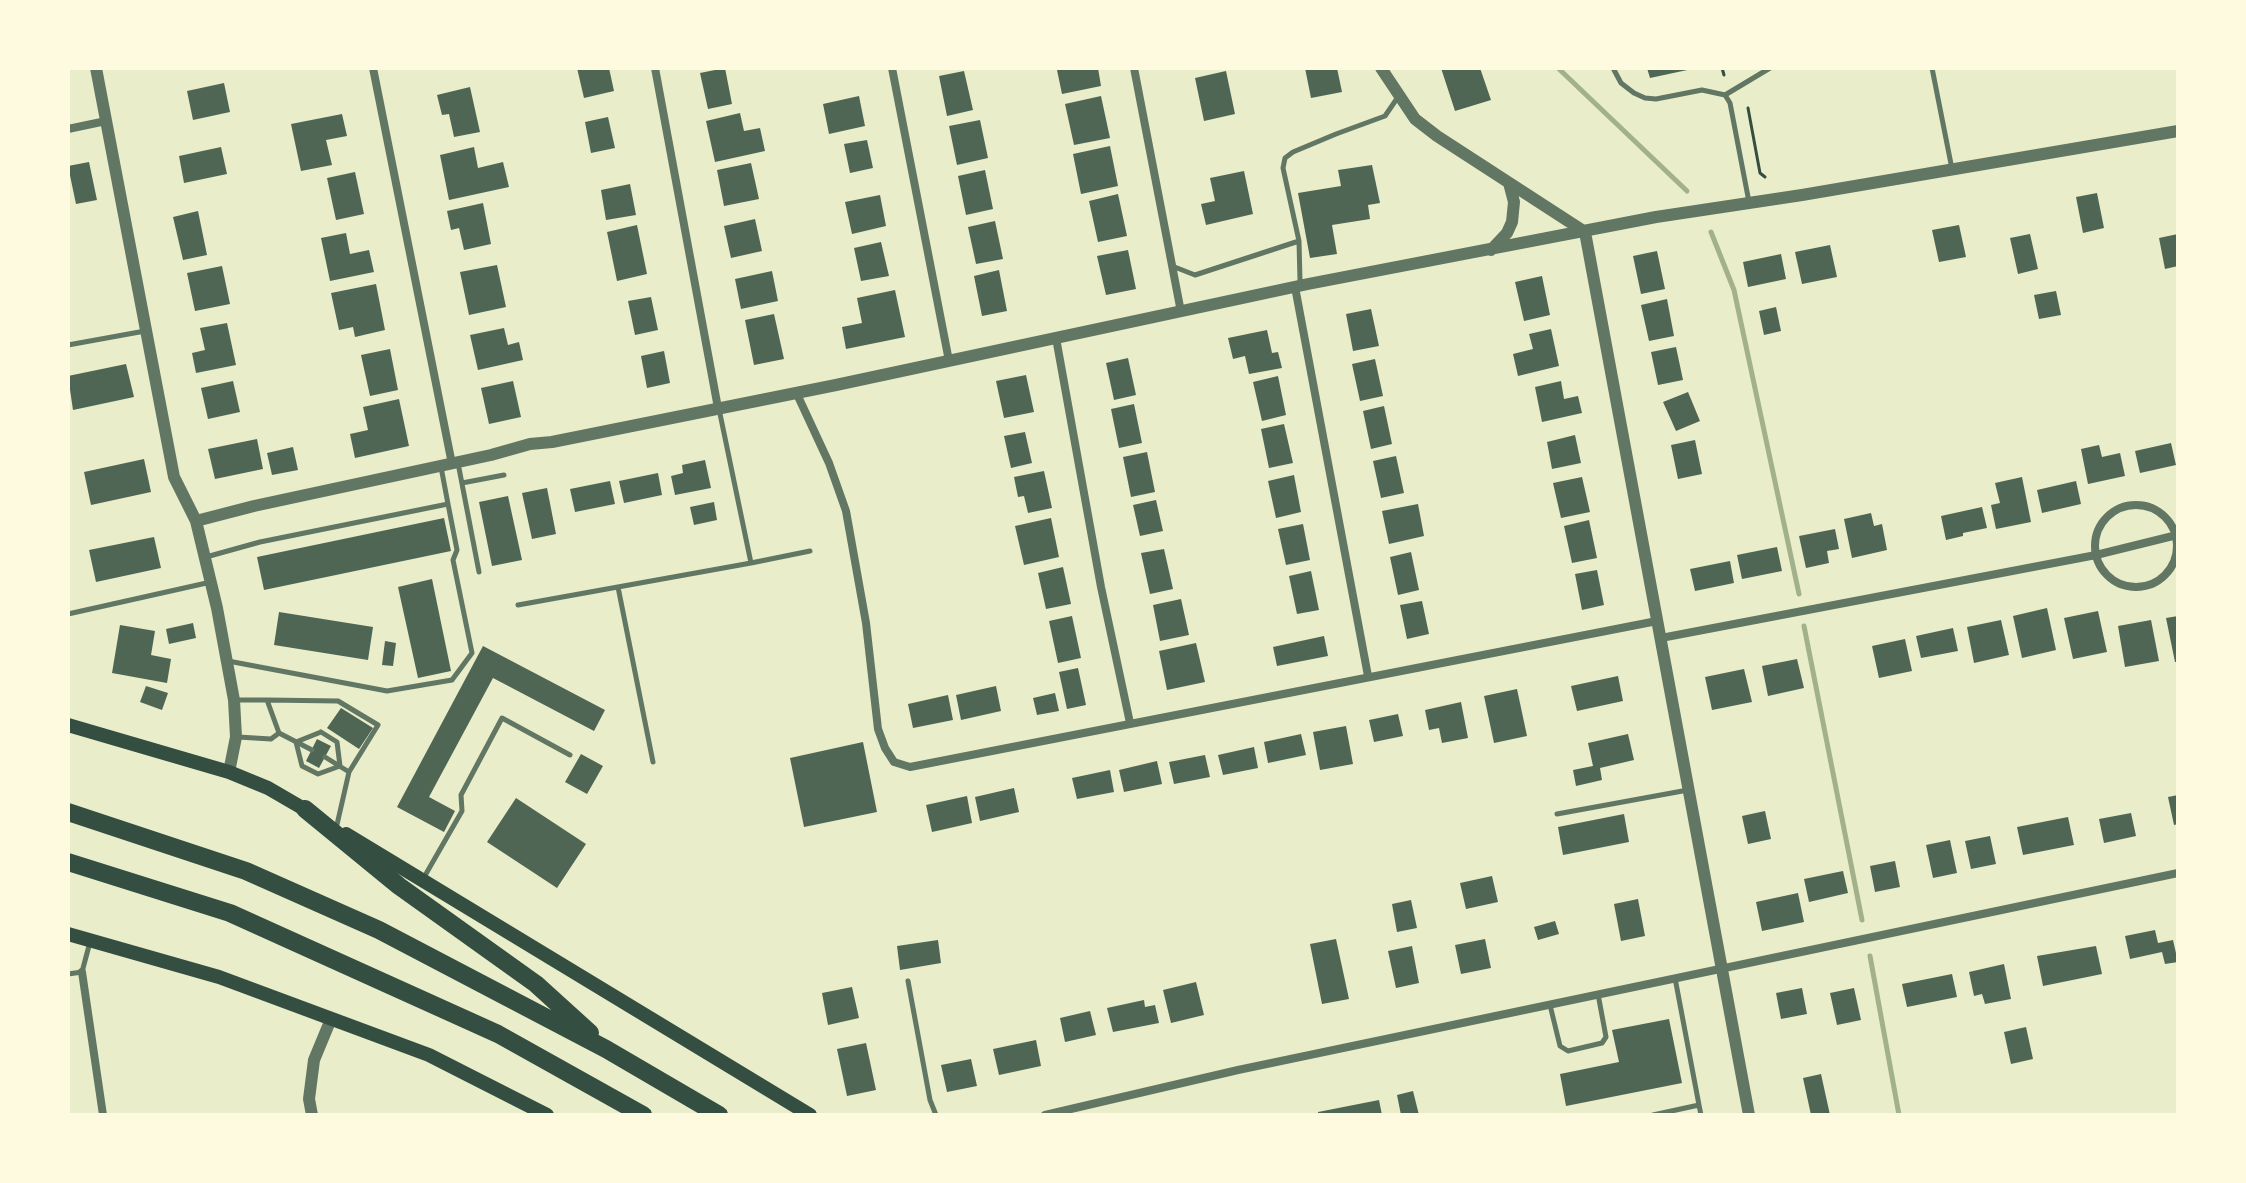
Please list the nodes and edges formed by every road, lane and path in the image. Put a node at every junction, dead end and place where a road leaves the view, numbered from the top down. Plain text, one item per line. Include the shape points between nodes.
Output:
1 (96, 68) edge
2 (373, 68) edge
3 (655, 68) edge
4 (892, 68) edge
5 (1134, 68) edge
6 (1381, 68) edge
7 (1613, 68) edge
8 (1722, 68) edge
9 (1770, 68) edge
10 (1932, 68) edge
11 (1724, 75) dead end
12 (1725, 95) junction
13 (1398, 96) junction
14 (1748, 108) dead end
15 (106, 121) junction
16 (68, 129) edge
17 (2178, 131) edge
18 (1952, 170) junction
19 (1765, 177) dead end
20 (1509, 183) junction
21 (1749, 203) junction
22 (1585, 232) junction
23 (1299, 241) junction
24 (1491, 250) junction
25 (1172, 266) junction
26 (1302, 286) junction
27 (1181, 312) junction
28 (146, 331) junction
29 (1056, 338) junction
30 (68, 345) edge
31 (949, 361) junction
32 (796, 392) junction
33 (718, 408) junction
34 (450, 464) junction
35 (504, 475) dead end
36 (462, 483) junction
37 (448, 504) junction
38 (196, 521) junction
39 (2177, 535) edge
40 (810, 551) dead end
41 (2096, 555) junction
42 (205, 557) junction
43 (751, 563) junction
44 (479, 572) dead end
45 (211, 582) junction
46 (618, 587) junction
47 (518, 605) dead end
48 (68, 614) edge
49 (1657, 621) junction
50 (1661, 638) junction
51 (227, 660) junction
52 (1368, 676) junction
53 (234, 700) junction
54 (267, 700) junction
55 (1130, 723) junction
56 (68, 725) edge
57 (279, 733) junction
58 (236, 737) junction
59 (296, 742) junction
60 (312, 750) dead end
61 (570, 755) dead end
62 (325, 757) dead end
63 (653, 762) dead end
64 (340, 766) junction
65 (229, 772) junction
66 (349, 772) junction
67 (1689, 790) junction
68 (305, 809) joint
69 (68, 812) edge
70 (1557, 814) dead end
71 (336, 831) junction
72 (68, 862) edge
73 (2178, 873) edge
74 (423, 880) junction
75 (68, 934) edge
76 (90, 941) junction
77 (1721, 968) junction
78 (82, 972) junction
79 (68, 974) edge
80 (1675, 978) junction
81 (908, 981) dead end
82 (1598, 994) junction
83 (1550, 1005) junction
84 (331, 1019) junction
85 (606, 1049) junction
86 (1699, 1105) junction
87 (103, 1115) edge
88 (312, 1115) edge
89 (547, 1115) edge
90 (643, 1115) edge
91 (719, 1115) edge
92 (810, 1115) edge
93 (936, 1115) edge
94 (1045, 1115) edge
95 (1653, 1115) edge
96 (1701, 1115) edge
97 (1749, 1115) edge

1 - 15 street
2 - 34 street
3 - 33 street
4 - 31 street
5 - 25 street
6 - 13 street
7 - 12 lane via 1621,83 1645,98 1702,90
8 - 11 path
9 - 12 lane
10 - 18 lane
12 - 21 lane
13 - 20 street via 1415,119
13 - 23 lane via 1385,116 1285,158
14 - 19 path
15 - 16 street
15 - 28 street
17 - 18 street
18 - 21 street
20 - 22 street
20 - 24 street via 1512,222
21 - 22 street
22 - 24 street
22 - 49 street
23 - 25 lane via 1195,275
23 - 26 lane
24 - 26 street
25 - 27 street
26 - 27 street
26 - 52 street
27 - 29 street
28 - 30 lane
28 - 38 street via 174,477
29 - 31 street
29 - 55 street
31 - 32 street
32 - 33 street
32 - 55 street via 846,511 878,729 894,762 910,767
33 - 34 street
33 - 43 lane
34 - 36 lane
34 - 37 lane
34 - 38 street
35 - 36 lane
36 - 44 lane
37 - 42 lane
37 - 51 lane via 472,653 452,680 387,691
38 - 42 street
39 - 41 street
39 - 41 street via 2162,513 2124,506 2103,521
39 - 41 street via 2175,561 2168,573 2143,587 2115,581
40 - 43 lane
41 - 50 street
42 - 45 street
43 - 46 lane
45 - 48 lane
45 - 51 street
46 - 47 lane
46 - 63 lane
49 - 50 street
49 - 52 street
50 - 67 street
51 - 53 street
52 - 55 street
53 - 54 lane
53 - 58 street
54 - 57 lane
54 - 66 lane via 338,701 378,725
56 - 65 main road
57 - 58 lane via 271,739
57 - 59 lane
58 - 65 street
59 - 60 lane
59 - 64 lane via 302,766 318,774
59 - 64 lane via 321,732 337,742
61 - 74 lane via 502,718 461,795 462,811
62 - 64 lane
64 - 66 lane
65 - 68 main road
66 - 71 lane
67 - 70 lane
67 - 77 street
68 - 71 highway
69 - 85 highway via 259,877 379,930
71 - 74 main road
71 - 85 highway via 399,886 536,984
72 - 90 highway via 230,913 498,1034
73 - 77 street
74 - 92 main road
75 - 76 main road
76 - 78 lane
76 - 84 main road via 219,977
77 - 80 street
77 - 97 street
78 - 79 lane
78 - 87 street
80 - 82 street
80 - 86 lane
81 - 93 lane
82 - 83 street
82 - 83 lane via 1606,1037 1602,1043 1568,1051 1560,1046
83 - 94 street
84 - 88 street via 314,1060
84 - 89 main road via 429,1055
85 - 91 highway
86 - 95 lane
86 - 96 lane

